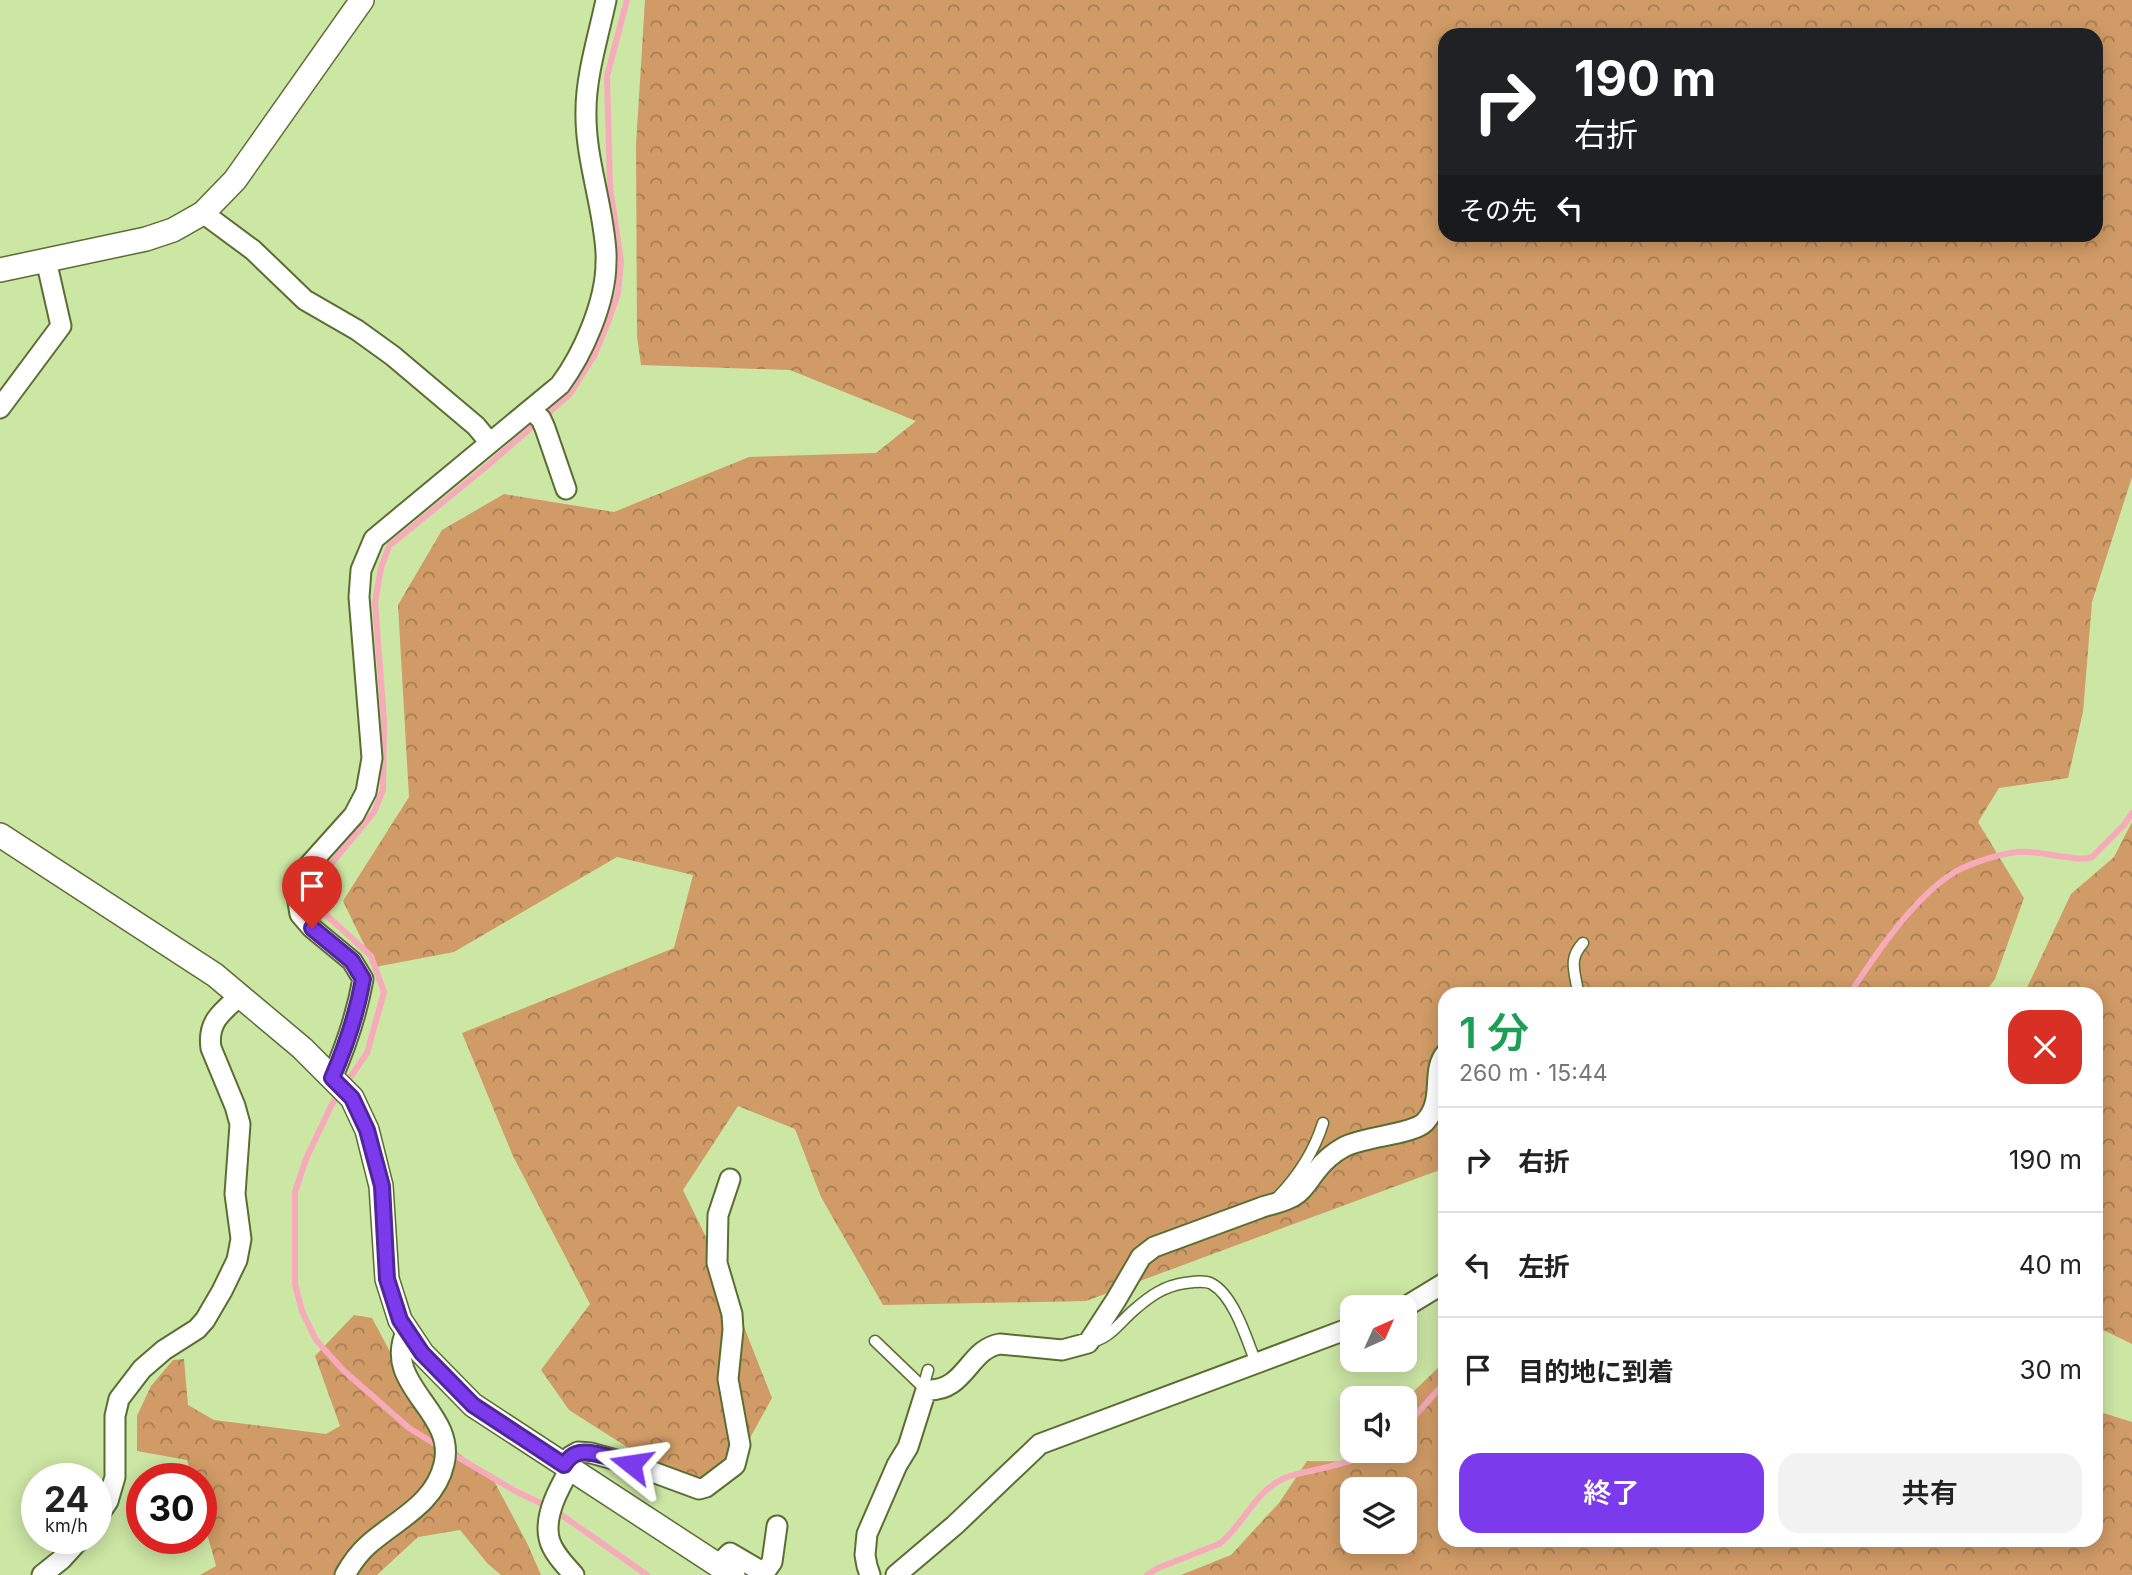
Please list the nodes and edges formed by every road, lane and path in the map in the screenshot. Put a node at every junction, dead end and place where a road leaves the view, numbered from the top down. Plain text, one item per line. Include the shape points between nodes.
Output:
1 (606, 0) edge
2 (360, 1) edge
3 (203, 213) junction
4 (46, 260) junction
5 (0, 270) edge
6 (0, 408) edge
7 (531, 410) junction
8 (490, 443) junction
9 (566, 489) dead end
10 (0, 835) edge
11 (1583, 943) dead end
12 (1577, 987) edge
13 (241, 995) junction
14 (1438, 1068) edge
15 (342, 1088) junction
16 (1438, 1096) edge
17 (1438, 1096) edge
18 (1323, 1123) dead end
19 (730, 1179) dead end
20 (1266, 1205) junction
21 (1438, 1287) edge
22 (1418, 1299) edge
23 (407, 1330) junction
24 (1340, 1332) edge
25 (875, 1341) dead end
26 (1088, 1343) junction
27 (1256, 1363) junction
28 (928, 1370) dead end
29 (926, 1390) junction
30 (567, 1467) junction
31 (112, 1488) edge
32 (776, 1526) dead end
33 (67, 1554) edge
34 (725, 1570) edge
35 (42, 1575) edge
36 (345, 1575) edge
37 (574, 1575) edge
38 (870, 1575) edge
39 (896, 1575) edge

1 - 7 street via 586,107 587,147 607,263 601,297 572,369
2 - 3 street via 235,180
3 - 4 street via 146,239
3 - 8 street via 253,250 305,300 393,356
4 - 5 street
4 - 6 street via 61,326
7 - 8 street
7 - 9 street via 545,428
8 - 15 street via 374,538 361,570 359,597 372,758 366,792 354,815 302,873 297,896 300,914 352,961 363,979 342,1054
10 - 13 street
11 - 12 lane via 1573,959
13 - 15 street
13 - 31 street via 218,1016 210,1031 211,1048 240,1124 235,1194 241,1239 237,1260 205,1320 142,1369 119,1399
14 - 17 street
15 - 23 street via 367,1130 382,1186 387,1279
16 - 20 street via 1417,1128 1343,1148 1292,1198
18 - 20 lane via 1306,1163 1277,1199
19 - 30 street via 718,1215 717,1236 718,1263 733,1330 729,1378 740,1445 735,1465 699,1489 591,1453 571,1456
20 - 26 street via 1146,1252
21 - 22 street
23 - 30 street via 422,1353 473,1405
23 - 36 street via 400,1351 402,1362 408,1380 442,1429 444,1463 429,1496 369,1544
24 - 27 street
25 - 29 lane
26 - 27 lane via 1108,1336 1157,1291 1203,1282 1211,1283 1228,1300
26 - 29 street via 1062,1350 991,1345 953,1383
27 - 39 street via 1040,1444
28 - 29 lane
29 - 38 street via 908,1447 867,1534 865,1555
30 - 34 street
30 - 37 street via 548,1522 549,1539
32 - 34 street via 767,1569 759,1570 730,1553
33 - 35 street

